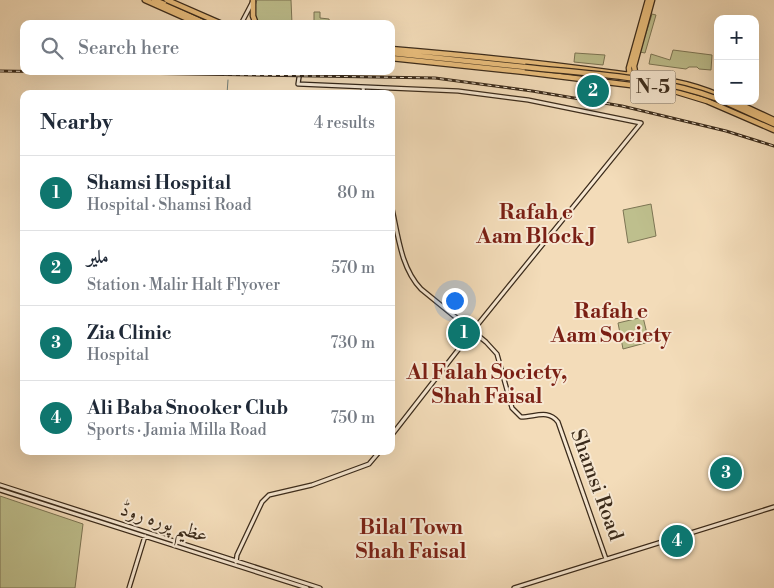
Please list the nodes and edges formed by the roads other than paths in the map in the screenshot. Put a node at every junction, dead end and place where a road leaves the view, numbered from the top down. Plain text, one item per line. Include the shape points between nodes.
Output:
1 (145, 0) edge
2 (154, 0) edge
3 (177, 0) edge
4 (253, 0) edge
5 (650, 1) edge
6 (168, 2) edge
7 (191, 16) junction
8 (190, 20) edge
9 (199, 20) edge
10 (212, 20) edge
11 (243, 20) edge
12 (254, 20) edge
13 (395, 49) edge
14 (395, 54) edge
15 (395, 58) edge
16 (525, 70) junction
17 (610, 72) junction
18 (629, 74) junction
19 (299, 75) edge
20 (639, 76) junction
21 (608, 82) junction
22 (638, 85) junction
23 (363, 88) joint
24 (706, 90) junction
25 (714, 93) edge
26 (701, 98) junction
27 (714, 98) edge
28 (732, 105) edge
29 (742, 105) edge
30 (774, 120) edge
31 (774, 124) edge
32 (774, 130) edge
33 (395, 222) edge
34 (472, 332) junction
35 (395, 431) edge
36 (377, 455) edge
37 (0, 485) edge
38 (0, 490) edge
39 (774, 507) edge
40 (145, 536) junction
41 (606, 559) junction
42 (236, 562) junction
43 (129, 588) edge
44 (307, 588) edge
45 (320, 588) edge
46 (514, 588) edge

1 - 8 highway
2 - 6 highway
3 - 7 highway via 178,8
4 - 11 street
4 - 12 highway
5 - 18 highway
5 - 20 highway via 634,66 634,72
6 - 7 highway
6 - 10 highway, bridge
7 - 9 highway
13 - 17 highway
14 - 16 highway
15 - 16 highway
16 - 21 highway, N-5
16 - 27 highway, N-5, bridge via 662,83
17 - 18 highway
17 - 21 highway
18 - 20 highway
18 - 22 highway
19 - 23 street via 298,84
20 - 24 highway
21 - 22 highway, N-5
22 - 26 highway, N-5
23 - 34 street via 438,90 528,100 641,123
24 - 25 highway
24 - 26 highway via 707,96
26 - 32 highway, N-5
28 - 31 highway
29 - 30 highway
33 - 34 street, Shamsi Road via 404,261 413,280
34 - 35 street
34 - 41 street, Shamsi Road via 497,354 516,414 521,417 548,414 558,422
36 - 42 street via 369,464 312,485 269,495 262,502
37 - 42 street, عظیم پورہ روڈ
38 - 40 street, عظیم پورہ روڈ
39 - 41 street
40 - 43 street
40 - 44 street, عظیم پورہ روڈ
41 - 46 street
42 - 45 street, عظیم پورہ روڈ

